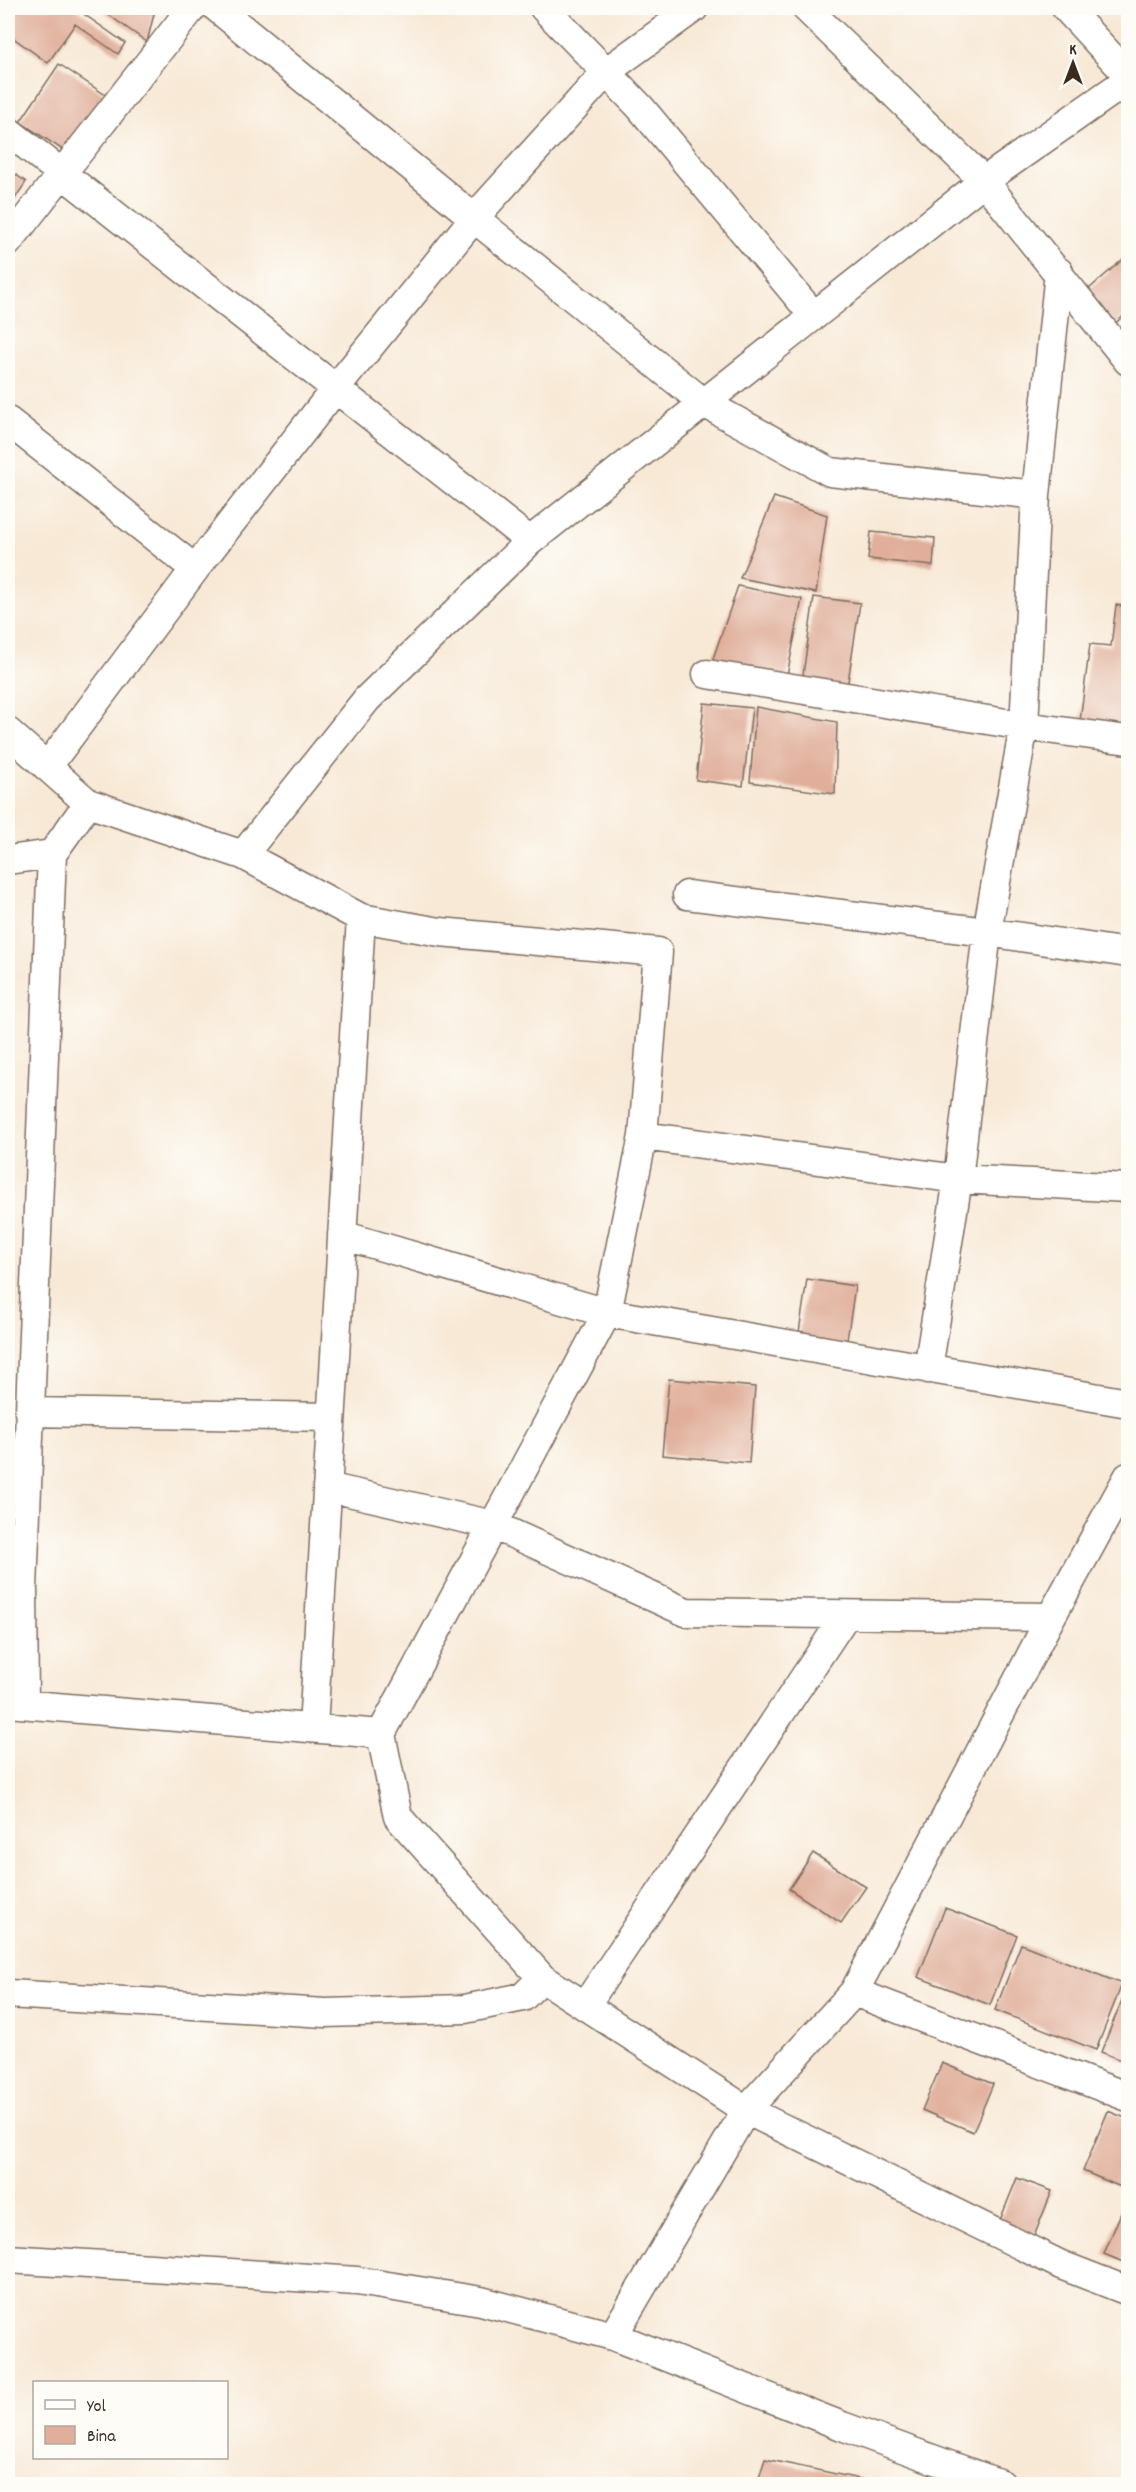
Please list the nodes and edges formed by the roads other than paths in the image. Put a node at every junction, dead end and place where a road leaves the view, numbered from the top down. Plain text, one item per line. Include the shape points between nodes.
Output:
1 (192, 8) edge
2 (217, 8) edge
3 (544, 8) edge
4 (694, 8) edge
5 (806, 8) edge
6 (1066, 8) edge
7 (607, 71) junction
8 (1128, 78) edge
9 (8, 131) edge
10 (63, 172) junction
11 (984, 181) junction
12 (474, 218) junction
13 (8, 242) edge
14 (1059, 272) junction
15 (814, 316) junction
16 (1128, 361) edge
17 (336, 388) junction
18 (704, 403) junction
19 (8, 421) edge
20 (1036, 495) junction
21 (530, 541) junction
22 (195, 569) junction
23 (707, 674) dead end
24 (1024, 726) junction
25 (8, 732) edge
26 (1128, 740) edge
27 (47, 767) junction
28 (88, 803) junction
29 (52, 854) junction
30 (243, 855) junction
31 (8, 860) edge
32 (687, 895) dead end
33 (361, 918) junction
34 (987, 932) junction
35 (1128, 953) edge
36 (644, 1136) junction
37 (958, 1179) junction
38 (1128, 1188) edge
39 (342, 1235) junction
40 (607, 1313) junction
41 (928, 1369) junction
42 (1128, 1403) edge
43 (29, 1412) junction
44 (331, 1417) junction
45 (1128, 1477) edge
46 (327, 1487) junction
47 (493, 1525) junction
48 (846, 1615) junction
49 (1051, 1617) junction
50 (16, 1703) edge
51 (313, 1728) junction
52 (381, 1734) junction
53 (542, 1978) junction
54 (854, 1992) junction
55 (8, 1994) edge
56 (585, 2006) junction
57 (1128, 2097) edge
58 (746, 2110) junction
59 (8, 2259) edge
60 (1128, 2291) edge
61 (614, 2336) junction
62 (1000, 2484) edge

1 - 10 street
2 - 12 street
3 - 7 street
4 - 7 street
5 - 11 street
6 - 8 street
7 - 12 street
7 - 15 street
8 - 11 street
9 - 10 street via 55,171
10 - 13 street
10 - 17 street
11 - 14 street
11 - 15 street
12 - 17 street
12 - 18 street
14 - 16 street
14 - 20 street
15 - 18 street
17 - 21 street
17 - 22 street
18 - 20 street via 830,472
18 - 21 street
19 - 22 street
20 - 24 street
21 - 30 street via 367,699
22 - 27 street
23 - 24 street
24 - 26 street
24 - 34 street
25 - 27 street
27 - 28 street
28 - 29 street
28 - 30 street
29 - 31 street
29 - 43 street
30 - 33 street
32 - 34 street
33 - 36 street via 441,932 658,952
33 - 39 street
34 - 35 street
34 - 37 street
36 - 37 street
36 - 40 street
37 - 38 street
37 - 41 street
39 - 40 street
39 - 44 street
40 - 41 street
40 - 47 street
41 - 42 street
43 - 44 street
43 - 50 street
44 - 46 street
45 - 49 street
46 - 47 street
46 - 51 street
47 - 48 street via 686,1612
47 - 52 street
48 - 49 street
48 - 56 street
49 - 54 street
50 - 51 street
51 - 52 street
52 - 53 street via 398,1817
53 - 55 street via 523,1997 465,2009 433,2010 324,2013
53 - 56 street
54 - 57 street
54 - 58 street
56 - 58 street
58 - 60 street via 1061,2265
58 - 61 street
59 - 61 street via 357,2281 481,2301
61 - 62 street

